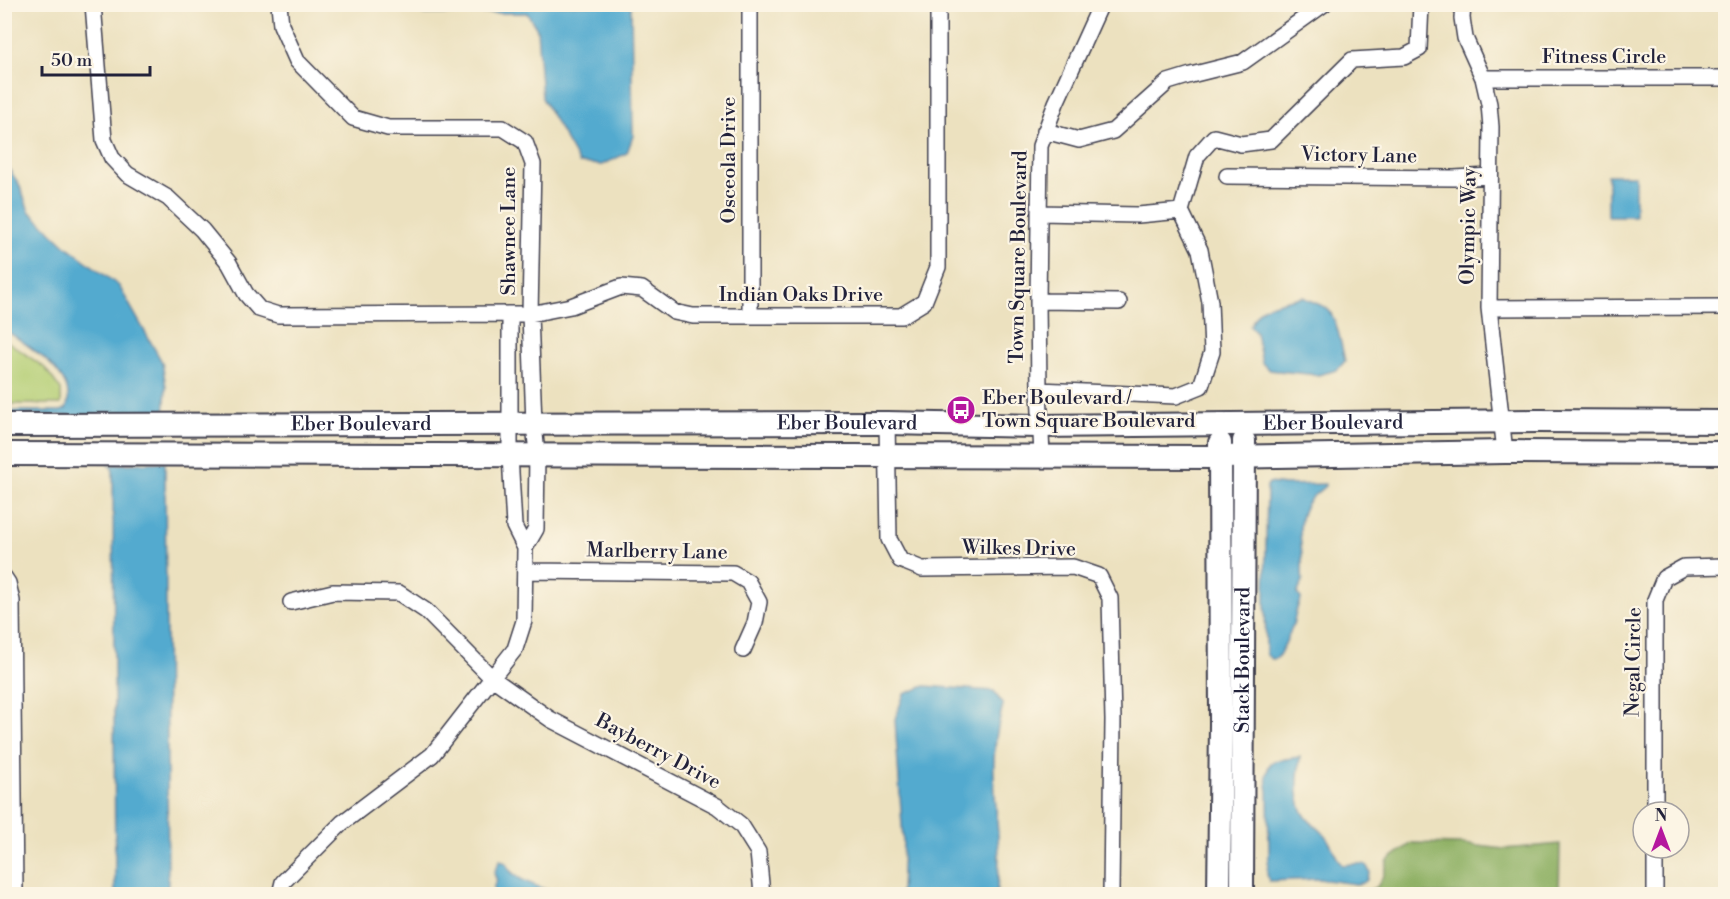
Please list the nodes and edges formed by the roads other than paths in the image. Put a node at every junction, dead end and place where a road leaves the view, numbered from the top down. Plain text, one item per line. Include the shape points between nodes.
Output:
1 (93, 4) edge
2 (279, 4) edge
3 (750, 4) edge
4 (938, 4) edge
5 (1101, 4) edge
6 (1324, 4) edge
7 (1421, 4) edge
8 (1463, 4) edge
9 (1483, 78) junction
10 (1725, 78) edge
11 (1046, 131) junction
12 (1227, 176) dead end
13 (1490, 176) junction
14 (1181, 211) junction
15 (1039, 213) junction
16 (1038, 301) junction
17 (1119, 302) dead end
18 (1725, 307) edge
19 (1489, 308) junction
20 (510, 314) junction
21 (531, 314) junction
22 (750, 316) junction
23 (510, 357) junction
24 (532, 357) junction
25 (1039, 390) junction
26 (1725, 422) edge
27 (887, 423) junction
28 (1501, 423) junction
29 (534, 424) junction
30 (4, 425) edge
31 (510, 425) junction
32 (1221, 425) junction
33 (1244, 425) junction
34 (1040, 426) junction
35 (1505, 452) junction
36 (1725, 453) edge
37 (4, 454) edge
38 (537, 454) junction
39 (510, 455) junction
40 (887, 455) junction
41 (1042, 456) junction
42 (1244, 456) junction
43 (1220, 457) junction
44 (525, 548) junction
45 (1725, 566) edge
46 (526, 571) junction
47 (4, 577) edge
48 (291, 602) dead end
49 (743, 650) dead end
50 (492, 678) junction
51 (1655, 800) edge
52 (1655, 860) edge
53 (15, 894) edge
54 (280, 894) edge
55 (762, 894) edge
56 (1111, 894) edge
57 (1219, 894) edge
58 (1242, 894) edge
59 (1655, 894) edge

1 - 20 street, Indian Oaks Drive via 104,140 112,158 127,174 168,198 202,230 259,309 278,315
2 - 21 street, Shawnee Lane via 281,25 297,61 353,118 388,128 503,128 525,142 533,164
3 - 22 street, Osceola Drive
4 - 22 street, Indian Oaks Drive via 938,267 924,302 901,316
5 - 11 street, Town Square Boulevard
6 - 11 street, Town Square Boulevard via 1243,62 1168,82 1113,131 1079,140
7 - 14 street via 1419,49 1404,57 1352,60 1271,140 1241,144 1214,137 1197,156
8 - 9 street, Olympic Way via 1465,38
9 - 10 street, Fitness Circle
9 - 13 street, Olympic Way via 1491,127
11 - 15 street, Town Square Boulevard via 1040,146
12 - 13 street, Victory Lane
13 - 19 street, Olympic Way
14 - 15 street via 1138,215
14 - 25 street via 1200,249 1210,302 1212,352 1201,386 1176,396
15 - 16 street, Town Square Boulevard
16 - 17 street
16 - 25 street, Town Square Boulevard
18 - 19 street
19 - 28 street, Olympic Way
20 - 21 street, Indian Oaks Drive
20 - 23 street
21 - 22 street, Indian Oaks Drive via 571,306 621,287 642,289 674,312
21 - 24 street
23 - 24 street
23 - 31 street
24 - 29 street
25 - 34 street, Town Square Boulevard
26 - 28 street, Eber Boulevard
27 - 29 street, Eber Boulevard
27 - 34 street, Eber Boulevard
27 - 40 street, Wilkes Drive
28 - 33 street, Eber Boulevard
28 - 35 street, Olympic Way
29 - 31 street, Eber Boulevard
29 - 38 street
30 - 31 street, Eber Boulevard
31 - 39 street
32 - 33 street, Eber Boulevard
32 - 34 street, Eber Boulevard
32 - 43 street, Stack Boulevard
33 - 42 street, Stack Boulevard
34 - 41 street, Town Square Boulevard
35 - 36 street, Eber Boulevard
35 - 42 street, Eber Boulevard
37 - 39 street, Eber Boulevard
38 - 39 street, Eber Boulevard
38 - 40 street, Eber Boulevard
38 - 44 street via 536,529
39 - 44 street via 514,526
40 - 41 street, Eber Boulevard
40 - 56 street, Wilkes Drive via 889,539 900,560 922,569 1073,567 1099,576 1110,598
41 - 43 street, Eber Boulevard
42 - 43 street, Eber Boulevard
42 - 58 street, Stack Boulevard
43 - 57 street, Stack Boulevard
44 - 46 street
45 - 51 street, Negal Circle via 1684,567 1664,578 1655,600
46 - 49 street, Marlberry Lane via 734,573 748,582 759,602
46 - 50 street via 524,621 515,649
47 - 53 street via 12,601
48 - 50 street, Bayberry Drive via 333,592 399,593 426,611
50 - 54 street via 432,755 342,824 283,882
50 - 55 street, Bayberry Drive via 550,719 717,806 741,825 758,852
52 - 59 street

